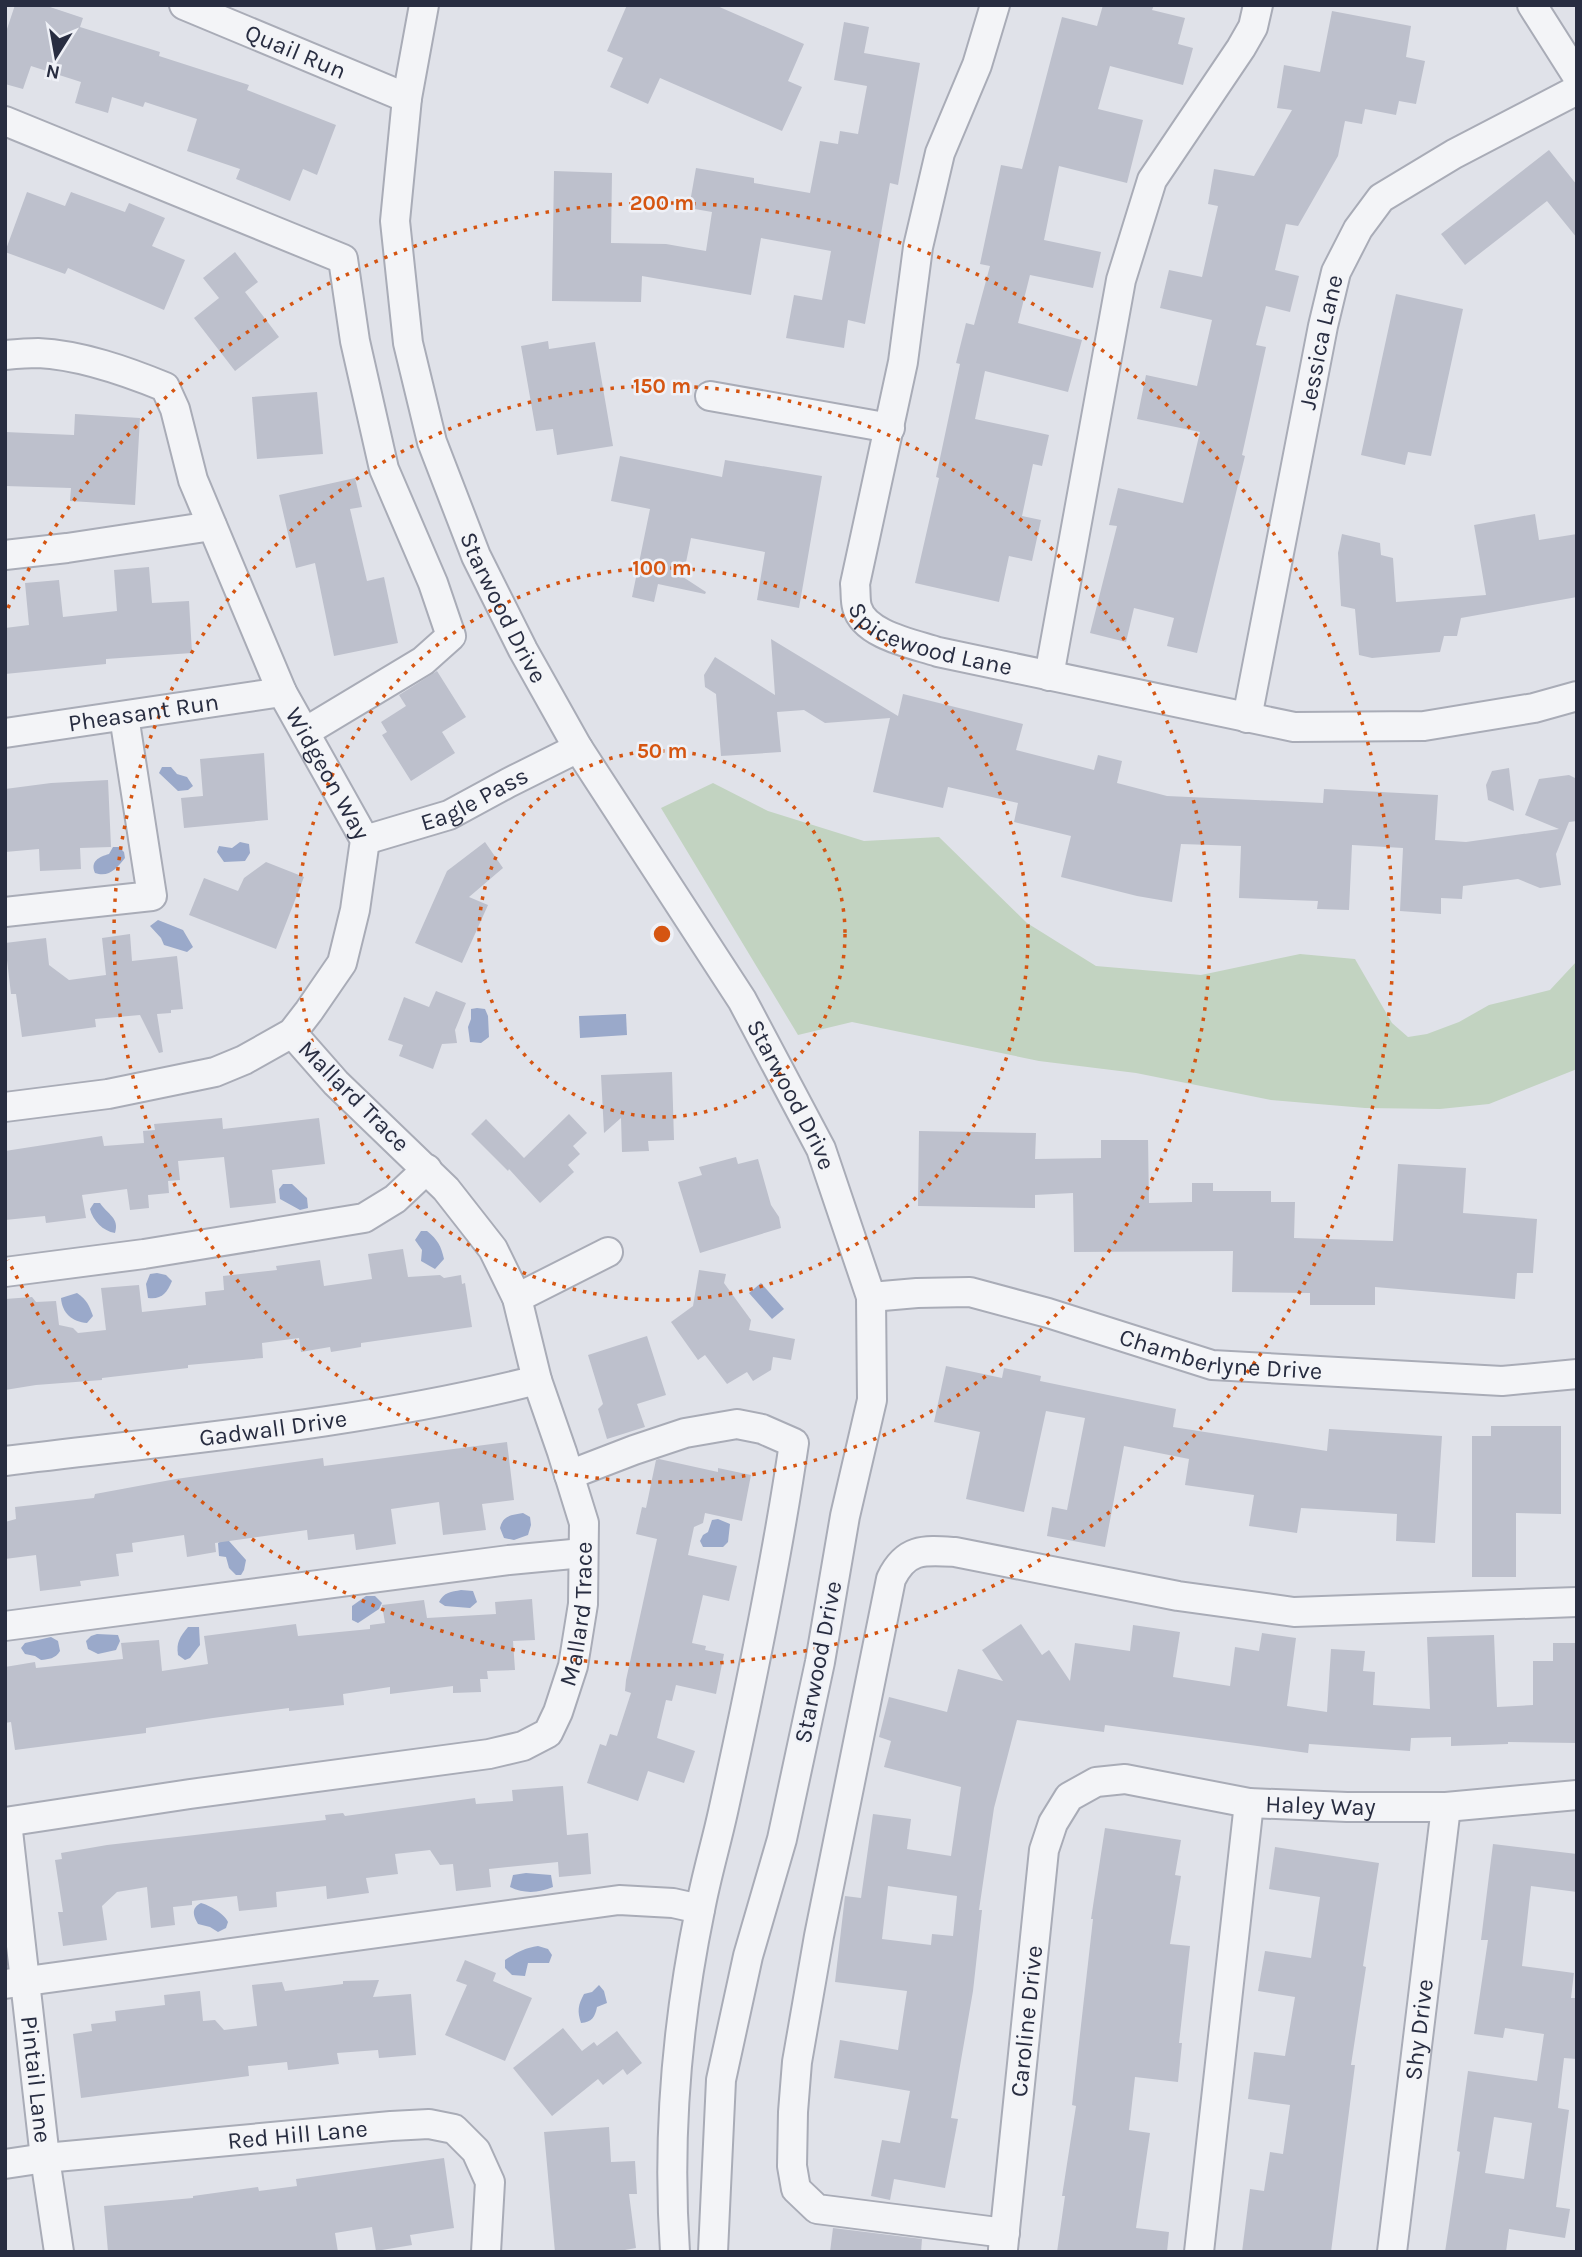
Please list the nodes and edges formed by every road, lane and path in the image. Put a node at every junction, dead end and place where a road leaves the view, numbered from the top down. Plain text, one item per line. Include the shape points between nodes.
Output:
1 (184, 5) edge
2 (424, 5) edge
3 (995, 5) edge
4 (1258, 5) edge
5 (1532, 5) edge
6 (1577, 76) edge
7 (1577, 90) edge
8 (407, 98) junction
9 (5, 121) edge
10 (5, 355) edge
11 (710, 396) dead end
12 (890, 428) junction
13 (212, 526) junction
14 (5, 555) edge
15 (1049, 676) junction
16 (282, 692) junction
17 (1577, 696) edge
18 (124, 716) junction
19 (1247, 718) junction
20 (305, 732) junction
21 (5, 733) edge
22 (578, 748) junction
23 (365, 840) junction
24 (5, 912) edge
25 (292, 1033) junction
26 (5, 1107) edge
27 (427, 1169) junction
28 (608, 1252) dead end
29 (5, 1272) edge
30 (871, 1297) junction
31 (517, 1298) junction
32 (1577, 1374) edge
33 (537, 1380) junction
34 (5, 1461) edge
35 (569, 1475) junction
36 (583, 1553) junction
37 (1577, 1602) edge
38 (5, 1626) edge
39 (1577, 1795) edge
40 (1069, 1797) joint
41 (1249, 1803) junction
42 (1446, 1807) junction
43 (6, 1822) edge
44 (700, 1909) junction
45 (15, 1982) edge
46 (45, 2158) junction
47 (5, 2164) edge
48 (1004, 2242) edge
49 (60, 2252) edge
50 (486, 2252) edge
51 (675, 2252) edge
52 (713, 2252) edge
53 (1199, 2252) edge
54 (1392, 2252) edge

1 - 8 street, Quail Run
2 - 8 street, Starwood Drive
3 - 12 street, Spicewood Lane via 977,65 940,153 918,247
4 - 15 street via 1241,48 1152,180 1121,280
5 - 6 street
7 - 19 street, Jessica Lane via 1381,198 1358,229 1336,272 1323,326
8 - 22 street, Starwood Drive via 394,221 408,343 432,442 476,556
9 - 20 street via 343,259 355,341 384,469 451,636 423,662
10 - 13 street, Widgeon Way via 68,357 165,387 192,480
11 - 12 street
12 - 15 street, Spicewood Lane via 855,584 857,609 867,625 938,652
13 - 14 street
13 - 16 street, Widgeon Way
15 - 19 street, Spicewood Lane
16 - 18 street, Pheasant Run
16 - 20 street, Widgeon Way
17 - 19 street, Spicewood Lane via 1534,708 1424,726 1294,727
18 - 21 street, Pheasant Run
18 - 24 street via 152,896
20 - 23 street, Widgeon Way
22 - 23 street, Eagle Pass via 449,815
22 - 30 street, Starwood Drive via 748,1012 821,1149
23 - 25 street, Widgeon Way via 342,963
25 - 26 street, Widgeon Way via 215,1072 108,1094
25 - 27 street, Mallard Trace via 336,1083
27 - 29 street via 395,1199 364,1218
27 - 31 street, Mallard Trace via 493,1249
28 - 31 street
30 - 32 street, Chamberlyne Drive via 970,1292 1212,1365 1502,1381
30 - 52 street, Starwood Drive via 872,1400 782,1839 748,1956 721,2080
31 - 33 street, Mallard Trace
33 - 34 street, Gadwall Drive via 365,1416
33 - 35 street, Mallard Trace
35 - 36 street, Mallard Trace via 584,1523
35 - 44 street via 685,1433 737,1424 794,1443 776,1552
36 - 38 street
36 - 43 street, Mallard Trace via 583,1604 573,1666 548,1734 523,1746
37 - 48 street via 1294,1612 1178,1596 955,1552 926,1550 906,1557 896,1568 818,1936 797,2062 792,2166 796,2189 817,2209
39 - 42 street, Haley Way
40 - 41 street, Haley Way via 1096,1782 1125,1779
40 - 48 street, Caroline Drive via 1044,1850
41 - 42 street, Haley Way
41 - 53 street
42 - 54 street, Shy Drive
43 - 45 street, Pintail Lane
44 - 45 street via 618,1900
44 - 51 street via 673,2107
45 - 46 street, Pintail Lane
46 - 47 street, Red Hill Lane
46 - 49 street, Pintail Lane
46 - 50 street, Red Hill Lane via 391,2126 429,2124 454,2129 476,2151 490,2182

